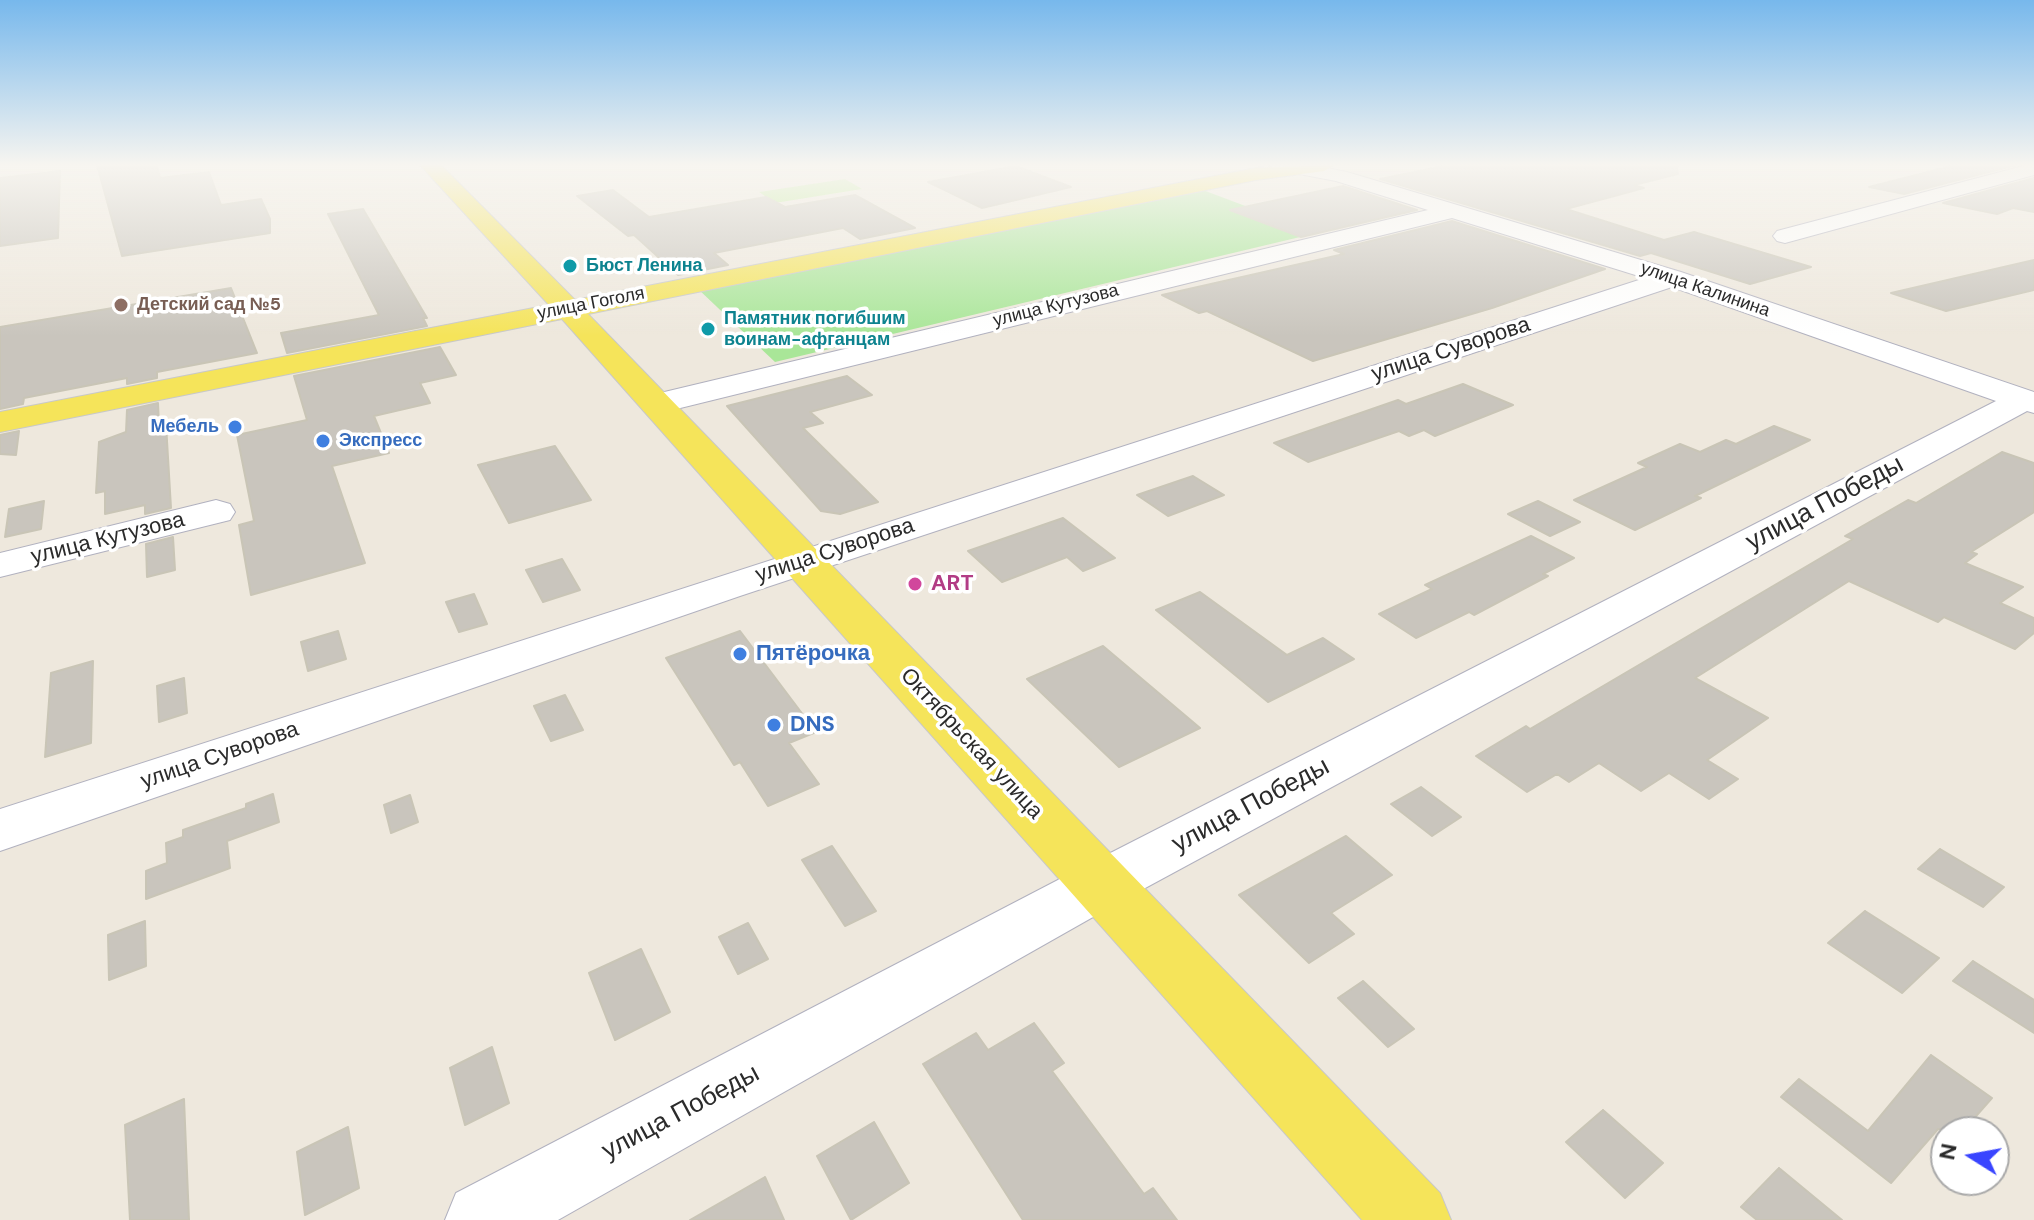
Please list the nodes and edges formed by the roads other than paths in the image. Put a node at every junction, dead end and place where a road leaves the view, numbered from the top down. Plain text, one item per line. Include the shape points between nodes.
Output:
1 (485, 222) edge
2 (1010, 222) edge
3 (1407, 222) edge
4 (1494, 222) edge
5 (1837, 222) edge
6 (1785, 236) dead end
7 (1672, 278) junction
8 (567, 308) junction
9 (2029, 401) edge
10 (656, 404) junction
11 (0, 422) edge
12 (216, 512) dead end
13 (801, 562) junction
14 (0, 565) edge
15 (0, 830) edge
16 (1102, 884) junction
17 (483, 1220) edge
18 (1413, 1220) edge

1 - 8 main road, Октябрьская улица
2 - 8 main road, улица Гоголя
3 - 10 street, улица Кутузова
4 - 7 street, улица Калинина
5 - 6 street
7 - 9 street, улица Калинина
7 - 13 street, улица Суворова
8 - 10 main road, Октябрьская улица
8 - 11 main road, улица Гоголя
9 - 16 street, улица Победы
10 - 13 main road, Октябрьская улица
12 - 14 street, улица Кутузова
13 - 15 street, улица Суворова
13 - 16 main road, Октябрьская улица
16 - 17 street, улица Победы
16 - 18 main road, Октябрьская улица

